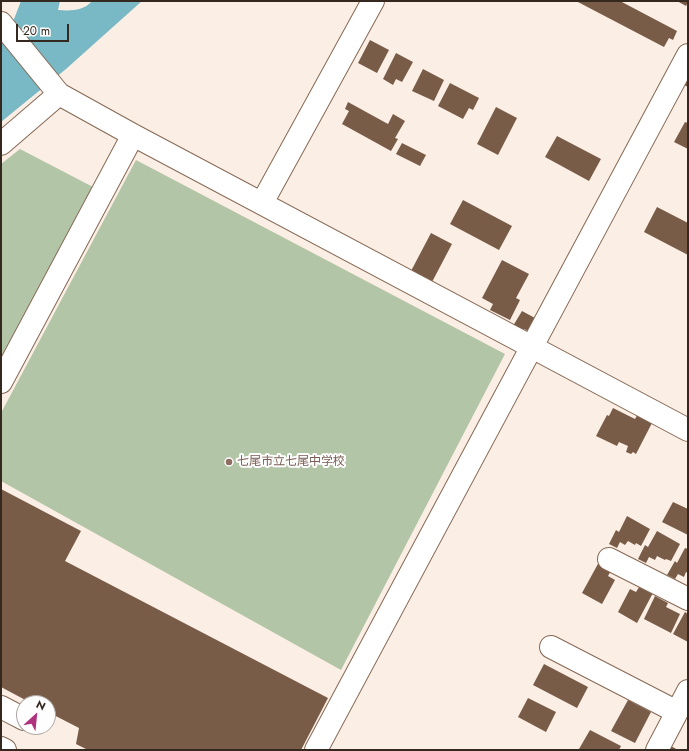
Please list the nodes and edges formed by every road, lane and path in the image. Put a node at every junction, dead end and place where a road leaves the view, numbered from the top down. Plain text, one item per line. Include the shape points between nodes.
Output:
1 (373, 1) edge
2 (1, 23) edge
3 (688, 55) edge
4 (59, 94) junction
5 (133, 135) junction
6 (1, 144) edge
7 (262, 203) junction
8 (532, 347) junction
9 (1, 382) edge
10 (688, 430) edge
11 (610, 559) dead end
12 (688, 599) edge
13 (551, 647) dead end
14 (688, 690) edge
15 (677, 712) junction
16 (1, 748) edge
17 (5, 750) edge
18 (316, 750) edge
19 (656, 750) edge

1 - 7 street
2 - 4 street
3 - 8 street
4 - 5 street
4 - 6 street
5 - 7 street
5 - 9 street
7 - 8 street
8 - 10 street
8 - 18 street
11 - 12 street
13 - 15 street
14 - 15 street
15 - 19 street
16 - 17 street

